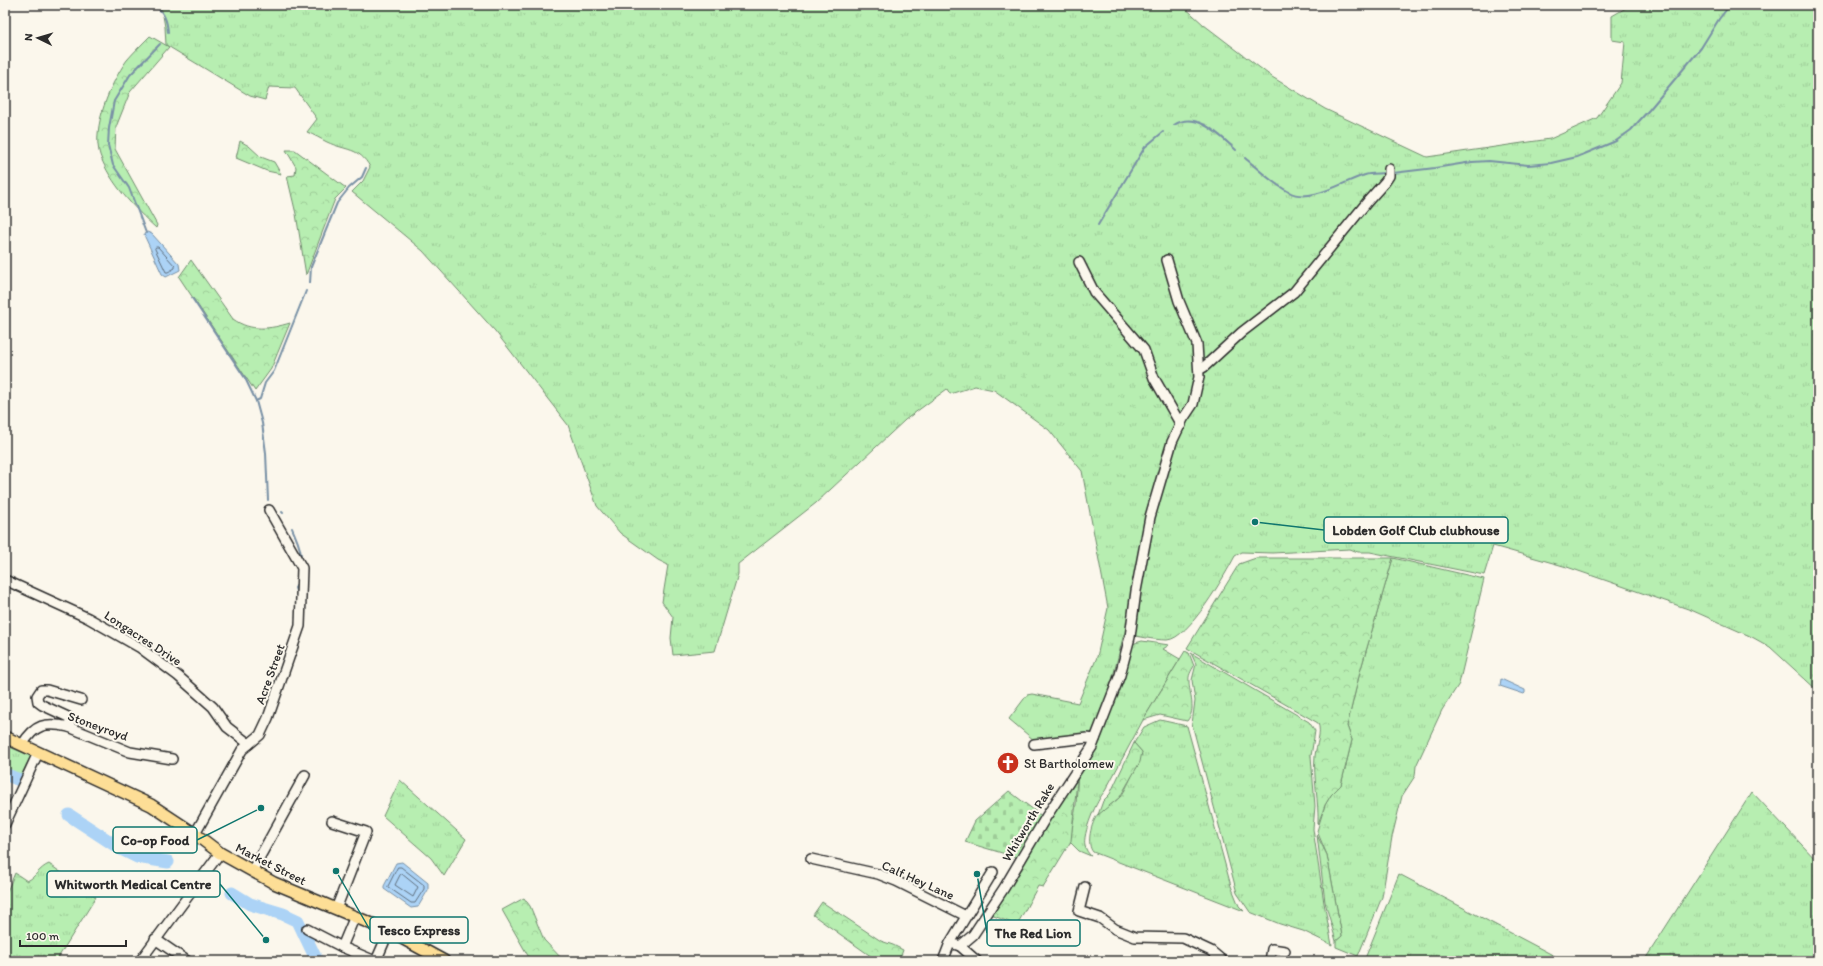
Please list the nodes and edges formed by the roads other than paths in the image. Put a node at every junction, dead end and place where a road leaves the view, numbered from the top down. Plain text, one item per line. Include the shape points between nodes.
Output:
1 (1389, 169) dead end
2 (1166, 260) dead end
3 (1079, 262) dead end
4 (1199, 370) junction
5 (1180, 425) junction
6 (269, 510) dead end
7 (5, 580) edge
8 (81, 700) dead end
9 (68, 727) junction
10 (5, 737) edge
11 (1095, 740) junction
12 (249, 744) junction
13 (1034, 744) dead end
14 (22, 745) junction
15 (38, 753) junction
16 (172, 759) dead end
17 (305, 775) dead end
18 (332, 821) dead end
19 (5, 824) edge
20 (195, 834) junction
21 (220, 853) junction
22 (811, 859) dead end
23 (252, 871) junction
24 (993, 872) dead end
25 (1085, 886) dead end
26 (336, 909) junction
27 (355, 916) junction
28 (966, 916) junction
29 (307, 929) dead end
30 (389, 931) junction
31 (155, 939) junction
32 (950, 943) junction
33 (960, 946) junction
34 (342, 947) junction
35 (1285, 952) dead end
36 (439, 960) edge
37 (140, 961) edge
38 (187, 961) edge
39 (375, 961) edge
40 (943, 961) edge
41 (977, 961) edge
42 (1223, 961) edge
43 (1270, 961) edge

1 - 4 street via 1389,176 1385,182 1294,292 1253,323
2 - 4 street, Whitworth Rake via 1197,344
3 - 5 street via 1094,292 1144,350 1154,378
4 - 5 street, Whitworth Rake via 1193,404
5 - 11 street, Whitworth Rake via 1172,442 1150,517 1130,638 1120,675
6 - 12 street, Acre Street via 302,568 300,626 268,718 260,735
7 - 12 street, Longacres Drive via 88,618 138,648 178,676 213,707 227,727
8 - 9 street via 47,690 41,690 39,693 38,702 68,717
9 - 14 street, Stoneyroyd via 48,724 38,727 29,734
9 - 16 street, Stoneyroyd via 130,752
10 - 14 main road, Market Street
11 - 13 street via 1086,738
11 - 33 street, Whitworth Rake via 1004,888 972,935
12 - 20 street, Acre Street via 242,750
14 - 15 main road, Market Street
15 - 19 street
15 - 20 main road, Market Street via 151,805
17 - 23 street
18 - 26 street via 366,832
20 - 21 main road, Market Street
21 - 23 main road, Market Street
21 - 31 street
22 - 28 street, Calf Hey Lane via 878,874
23 - 26 main road, Market Street
24 - 28 street
25 - 42 street via 1079,911 1100,918 1115,929 1135,937 1183,938 1211,951
26 - 27 main road, Market Street
27 - 30 main road, Market Street
27 - 34 street
28 - 32 street
29 - 34 street
30 - 36 main road, Market Street
30 - 39 street
31 - 37 street
31 - 38 street
32 - 33 street
32 - 40 street
33 - 41 street
34 - 39 street
35 - 43 street via 1272,949

